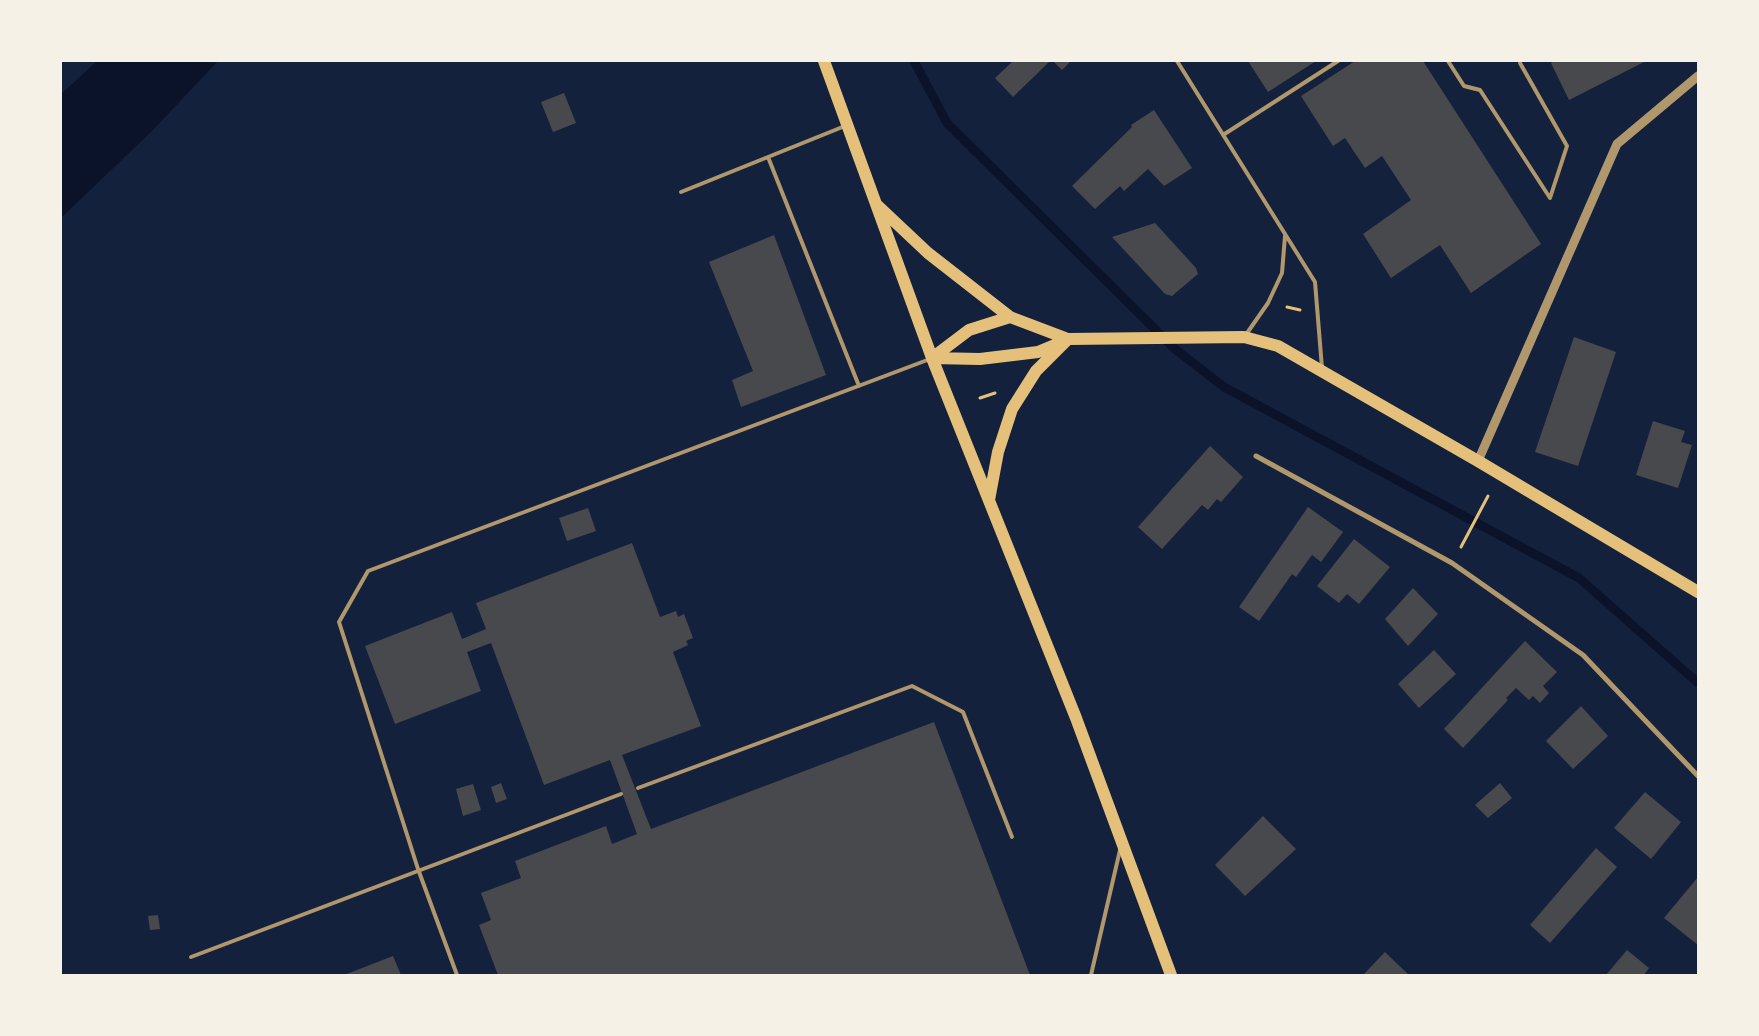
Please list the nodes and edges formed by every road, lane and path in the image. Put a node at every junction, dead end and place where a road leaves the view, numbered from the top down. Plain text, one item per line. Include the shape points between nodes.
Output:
1 (824, 61) edge
2 (1177, 61) edge
3 (1338, 61) edge
4 (1448, 61) edge
5 (1520, 63) dead end
6 (1698, 76) edge
7 (847, 125) junction
8 (1223, 135) junction
9 (768, 157) junction
10 (681, 192) dead end
11 (876, 203) junction
12 (1285, 236) junction
13 (1287, 307) dead end
14 (1301, 310) dead end
15 (1010, 317) junction
16 (1244, 337) junction
17 (1068, 339) junction
18 (932, 358) junction
19 (1322, 371) junction
20 (859, 386) junction
21 (1002, 397) dead end
22 (980, 398) dead end
23 (1256, 456) dead end
24 (1478, 460) junction
25 (1488, 496) dead end
26 (989, 500) junction
27 (1457, 554) dead end
28 (1698, 592) edge
29 (1698, 776) edge
30 (638, 788) dead end
31 (621, 794) dead end
32 (1012, 838) dead end
33 (1122, 843) junction
34 (418, 869) junction
35 (192, 957) dead end
36 (456, 975) edge
37 (1091, 975) edge
38 (1171, 975) edge

1 - 7 main road
2 - 8 lane
3 - 8 lane
4 - 5 lane via 1464,86 1480,90 1550,198 1567,146
6 - 24 street via 1617,144
7 - 9 lane
7 - 11 main road
8 - 12 lane
9 - 10 lane
9 - 20 lane
11 - 15 main road via 928,253
11 - 18 main road
12 - 16 lane via 1282,273 1268,303
12 - 19 lane via 1315,282
13 - 14 path
15 - 17 main road
15 - 18 main road via 969,330
16 - 17 main road
16 - 19 main road via 1278,346
17 - 18 main road via 1038,352 980,359
17 - 26 main road via 1036,371 1012,409 998,452
18 - 20 lane
18 - 26 main road
19 - 24 main road
20 - 34 lane via 368,572 339,622
21 - 22 path via 994,392
23 - 29 street via 1452,563 1583,655
24 - 28 main road
25 - 27 path
26 - 33 main road
30 - 32 lane via 912,686 963,712
31 - 34 lane
33 - 37 lane
33 - 38 main road
34 - 35 lane
34 - 36 lane

